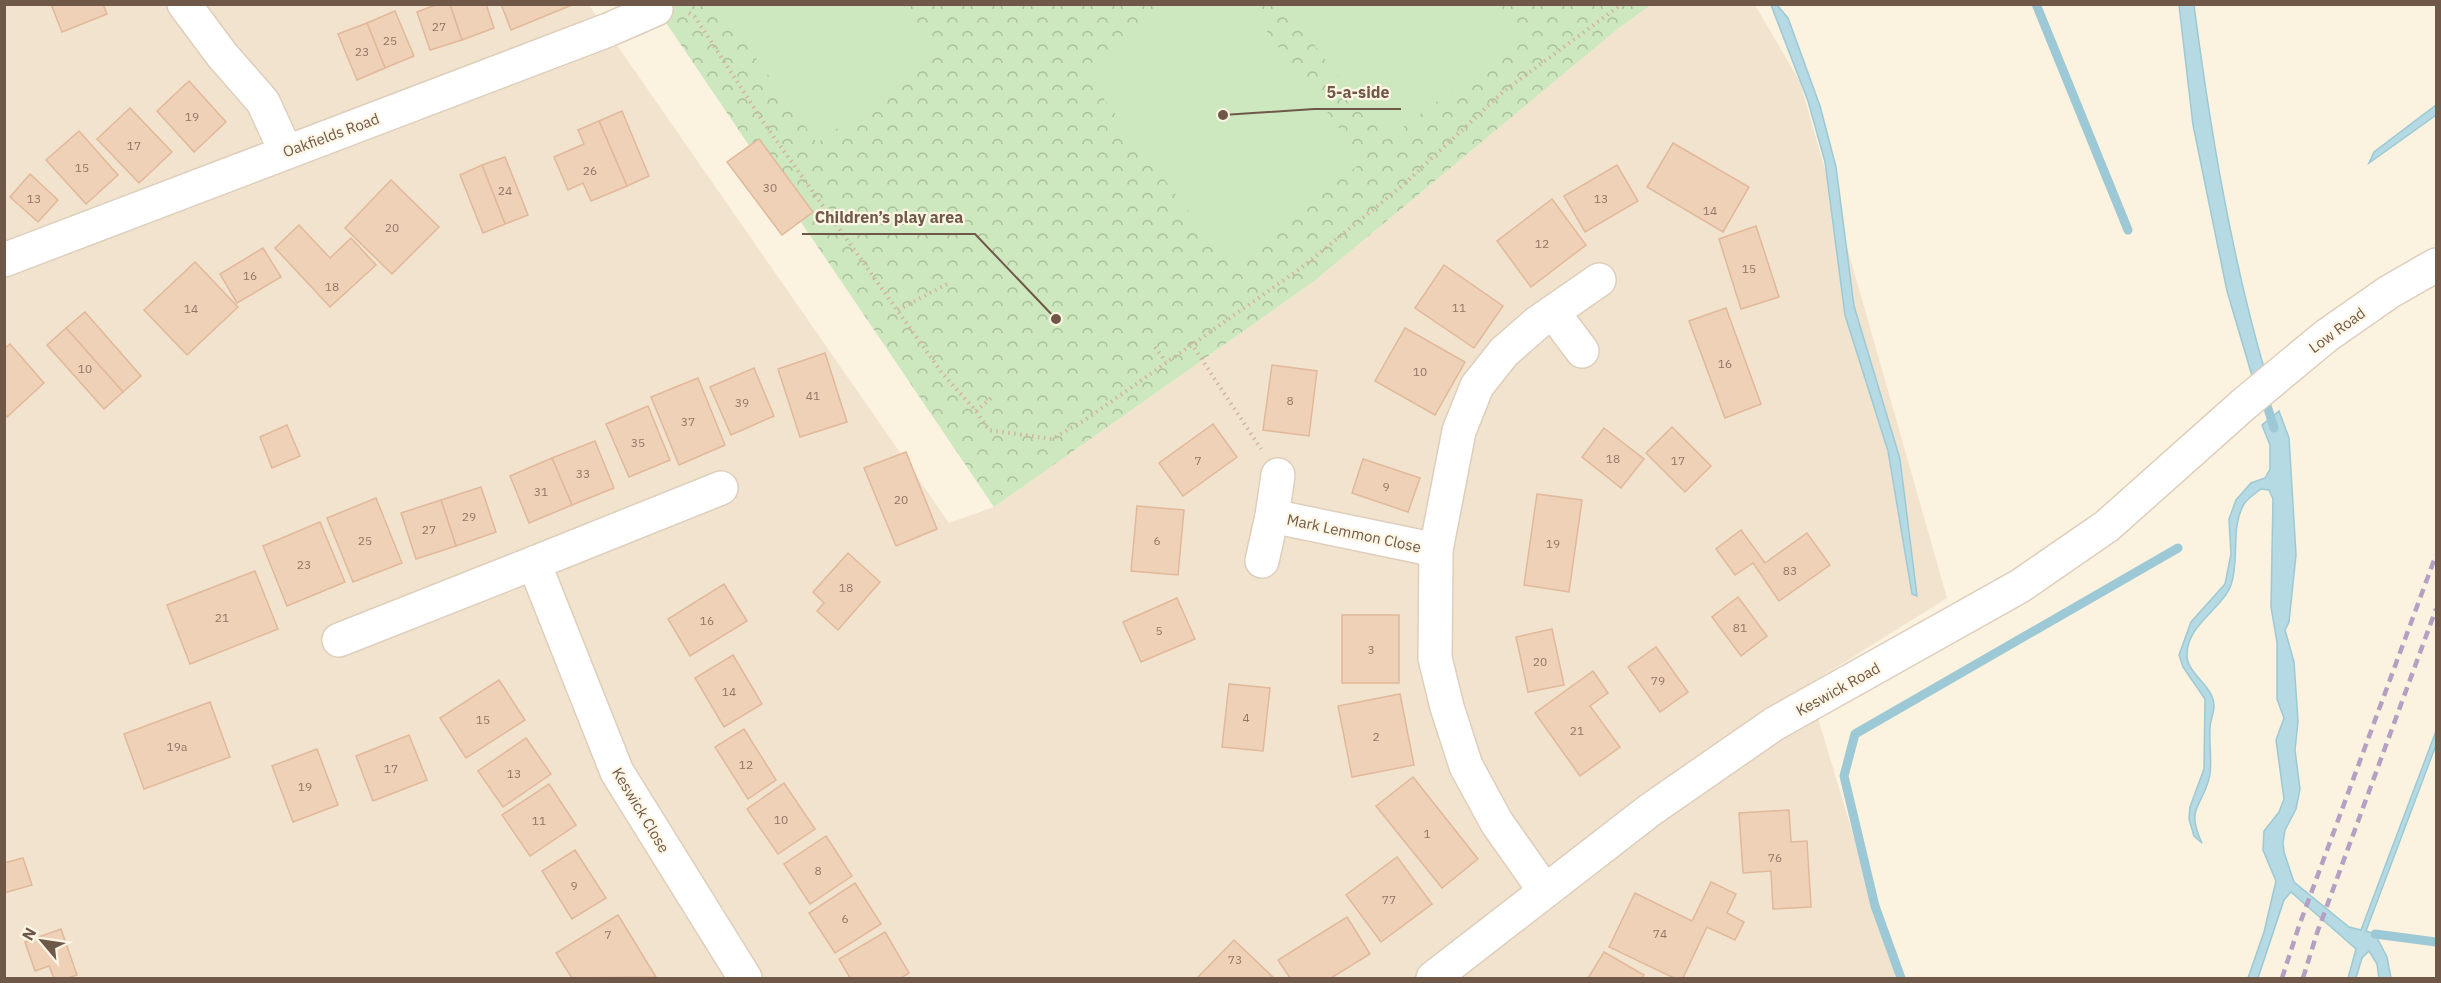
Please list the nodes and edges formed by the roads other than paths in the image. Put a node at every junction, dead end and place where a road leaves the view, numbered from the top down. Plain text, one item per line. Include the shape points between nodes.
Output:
1 (184, 4) edge
2 (671, 10) road end
3 (617, 15) edge
4 (286, 152) junction
5 (4, 260) edge
6 (2436, 265) edge
7 (1599, 280) dead end
8 (1553, 312) junction
9 (1582, 351) dead end
10 (2244, 404) joint
11 (1278, 475) road end
12 (721, 488) dead end
13 (1272, 516) junction
14 (1436, 550) junction
15 (1262, 561) dead end
16 (534, 562) junction
17 (339, 640) dead end
18 (1545, 891) junction
19 (745, 978) edge
20 (1433, 978) edge

1 - 4 street via 263,102
2 - 3 street, Oakfields Road
3 - 4 street, Oakfields Road
4 - 5 street, Oakfields Road
6 - 10 street, Low Road via 2326,336
7 - 8 street, Mark Lemmon Close
8 - 9 street
8 - 14 street, Mark Lemmon Close via 1504,352 1477,386 1459,431
10 - 18 street, Keswick Road via 2107,526 2020,586 1774,724 1650,810
11 - 13 street, Mark Lemmon Close
12 - 16 street
13 - 14 street, Mark Lemmon Close
13 - 15 street, Mark Lemmon Close
14 - 18 street, Mark Lemmon Close via 1435,658 1453,727 1466,766 1497,823
16 - 17 street
16 - 19 street, Keswick Close via 617,772
18 - 20 street, Keswick Road

